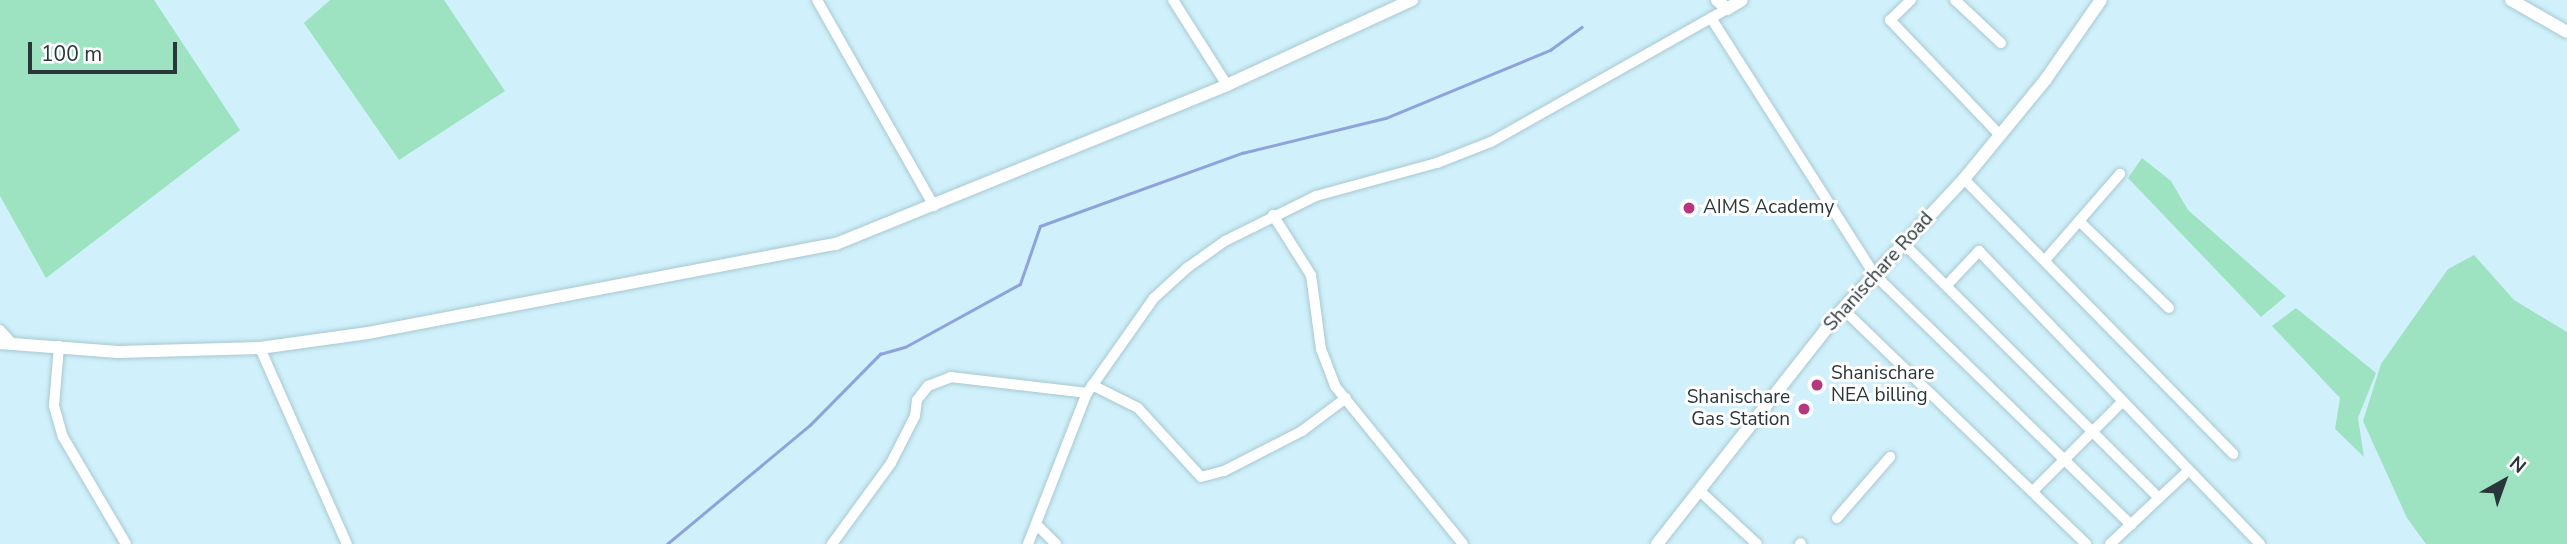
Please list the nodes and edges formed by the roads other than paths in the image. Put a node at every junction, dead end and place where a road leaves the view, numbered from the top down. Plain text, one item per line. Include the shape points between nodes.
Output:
1 (817, 0) edge
2 (1173, 0) edge
3 (1412, 0) edge
4 (1742, 0) edge
5 (1955, 0) edge
6 (2101, 0) edge
7 (2511, 0) edge
8 (1909, 1) edge
9 (1722, 4) edge
10 (1711, 18) junction
11 (2567, 32) edge
12 (2001, 43) dead end
13 (1227, 86) junction
14 (2000, 135) junction
15 (2120, 174) dead end
16 (1964, 179) junction
17 (934, 206) junction
18 (1273, 215) junction
19 (2079, 221) junction
20 (1903, 243) junction
21 (2046, 259) junction
22 (1875, 275) junction
23 (1947, 285) junction
24 (2169, 307) dead end
25 (1843, 309) junction
26 (0, 330) edge
27 (5, 342) edge
28 (59, 346) junction
29 (260, 348) junction
30 (1089, 389) junction
31 (1346, 398) junction
32 (2123, 401) junction
33 (2094, 430) junction
34 (2233, 454) dead end
35 (1890, 457) dead end
36 (2065, 459) junction
37 (2189, 470) junction
38 (2034, 491) junction
39 (1701, 492) junction
40 (2159, 498) junction
41 (1837, 518) dead end
42 (1037, 525) junction
43 (2131, 525) junction
44 (126, 544) edge
45 (347, 544) edge
46 (832, 544) edge
47 (1028, 544) edge
48 (1056, 544) edge
49 (1463, 544) edge
50 (1657, 544) edge
51 (1757, 544) edge
52 (2086, 544) edge
53 (2110, 544) edge
54 (2260, 544) edge

1 - 17 street
2 - 13 street
3 - 13 street
4 - 9 street
5 - 12 street
6 - 14 street, Shanischare Road
7 - 11 street
8 - 14 street via 1890,20
9 - 10 street
10 - 18 street via 1491,142 1437,163 1316,195
10 - 22 street
13 - 17 street via 1118,126
14 - 16 street, Shanischare Road
15 - 19 street
16 - 20 street, Shanischare Road
16 - 21 street
17 - 29 street via 836,244
18 - 30 street via 1207,253 1154,298
18 - 31 street via 1311,275 1324,359 1335,386
19 - 21 street
19 - 24 street
20 - 22 street, Shanischare Road
20 - 23 street
21 - 34 street
22 - 25 street, Shanischare Road
22 - 36 street
23 - 32 street via 1979,251
23 - 33 street
25 - 38 street
25 - 39 street, Shanischare Road
26 - 27 street
27 - 28 street
28 - 29 street via 118,352
28 - 44 street via 54,406 63,437
29 - 45 street
30 - 31 street via 1138,408 1201,477 1224,471 1302,431
30 - 42 street
30 - 46 street via 951,377 928,386 917,400 915,416 891,463
31 - 49 street
32 - 33 street
32 - 37 street
33 - 36 street
33 - 40 street
35 - 41 street
36 - 38 street
36 - 43 street
37 - 40 street
37 - 54 street
38 - 52 street
39 - 50 street, Shanischare Road
39 - 51 street
40 - 43 street
42 - 47 street
42 - 48 street
43 - 53 street

